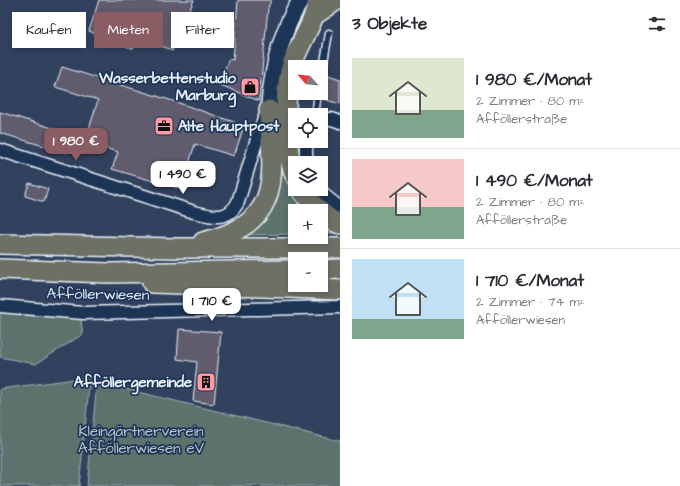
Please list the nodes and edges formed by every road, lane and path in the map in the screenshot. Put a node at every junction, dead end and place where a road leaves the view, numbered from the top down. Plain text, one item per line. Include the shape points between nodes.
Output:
1 (302, 0) edge
2 (337, 0) edge
3 (291, 7) edge
4 (318, 7) edge
5 (330, 33) dead end
6 (325, 60) edge
7 (269, 110) junction
8 (328, 119) edge
9 (340, 122) edge
10 (0, 150) edge
11 (290, 156) edge
12 (306, 196) edge
13 (325, 196) edge
14 (313, 204) edge
15 (340, 208) edge
16 (328, 218) edge
17 (340, 224) edge
18 (0, 244) edge
19 (176, 248) junction
20 (340, 248) edge
21 (0, 269) edge
22 (340, 269) edge
23 (288, 270) edge
24 (328, 270) edge
25 (108, 273) junction
26 (340, 290) edge
27 (0, 306) edge
28 (340, 307) edge

1 - 3 main road
2 - 4 highway
3 - 7 main road via 273,74
4 - 11 highway via 292,64 289,77 286,123
5 - 6 lane
7 - 10 street via 260,129 234,209 228,214 218,216 194,212
7 - 19 highway via 271,182 261,210 239,230
8 - 9 street
12 - 14 highway
13 - 15 street
16 - 17 highway
18 - 19 highway
19 - 20 highway
21 - 25 highway
22 - 24 highway
23 - 25 highway
25 - 26 highway via 148,283
27 - 28 street, Afföllerwiesen via 82,313

